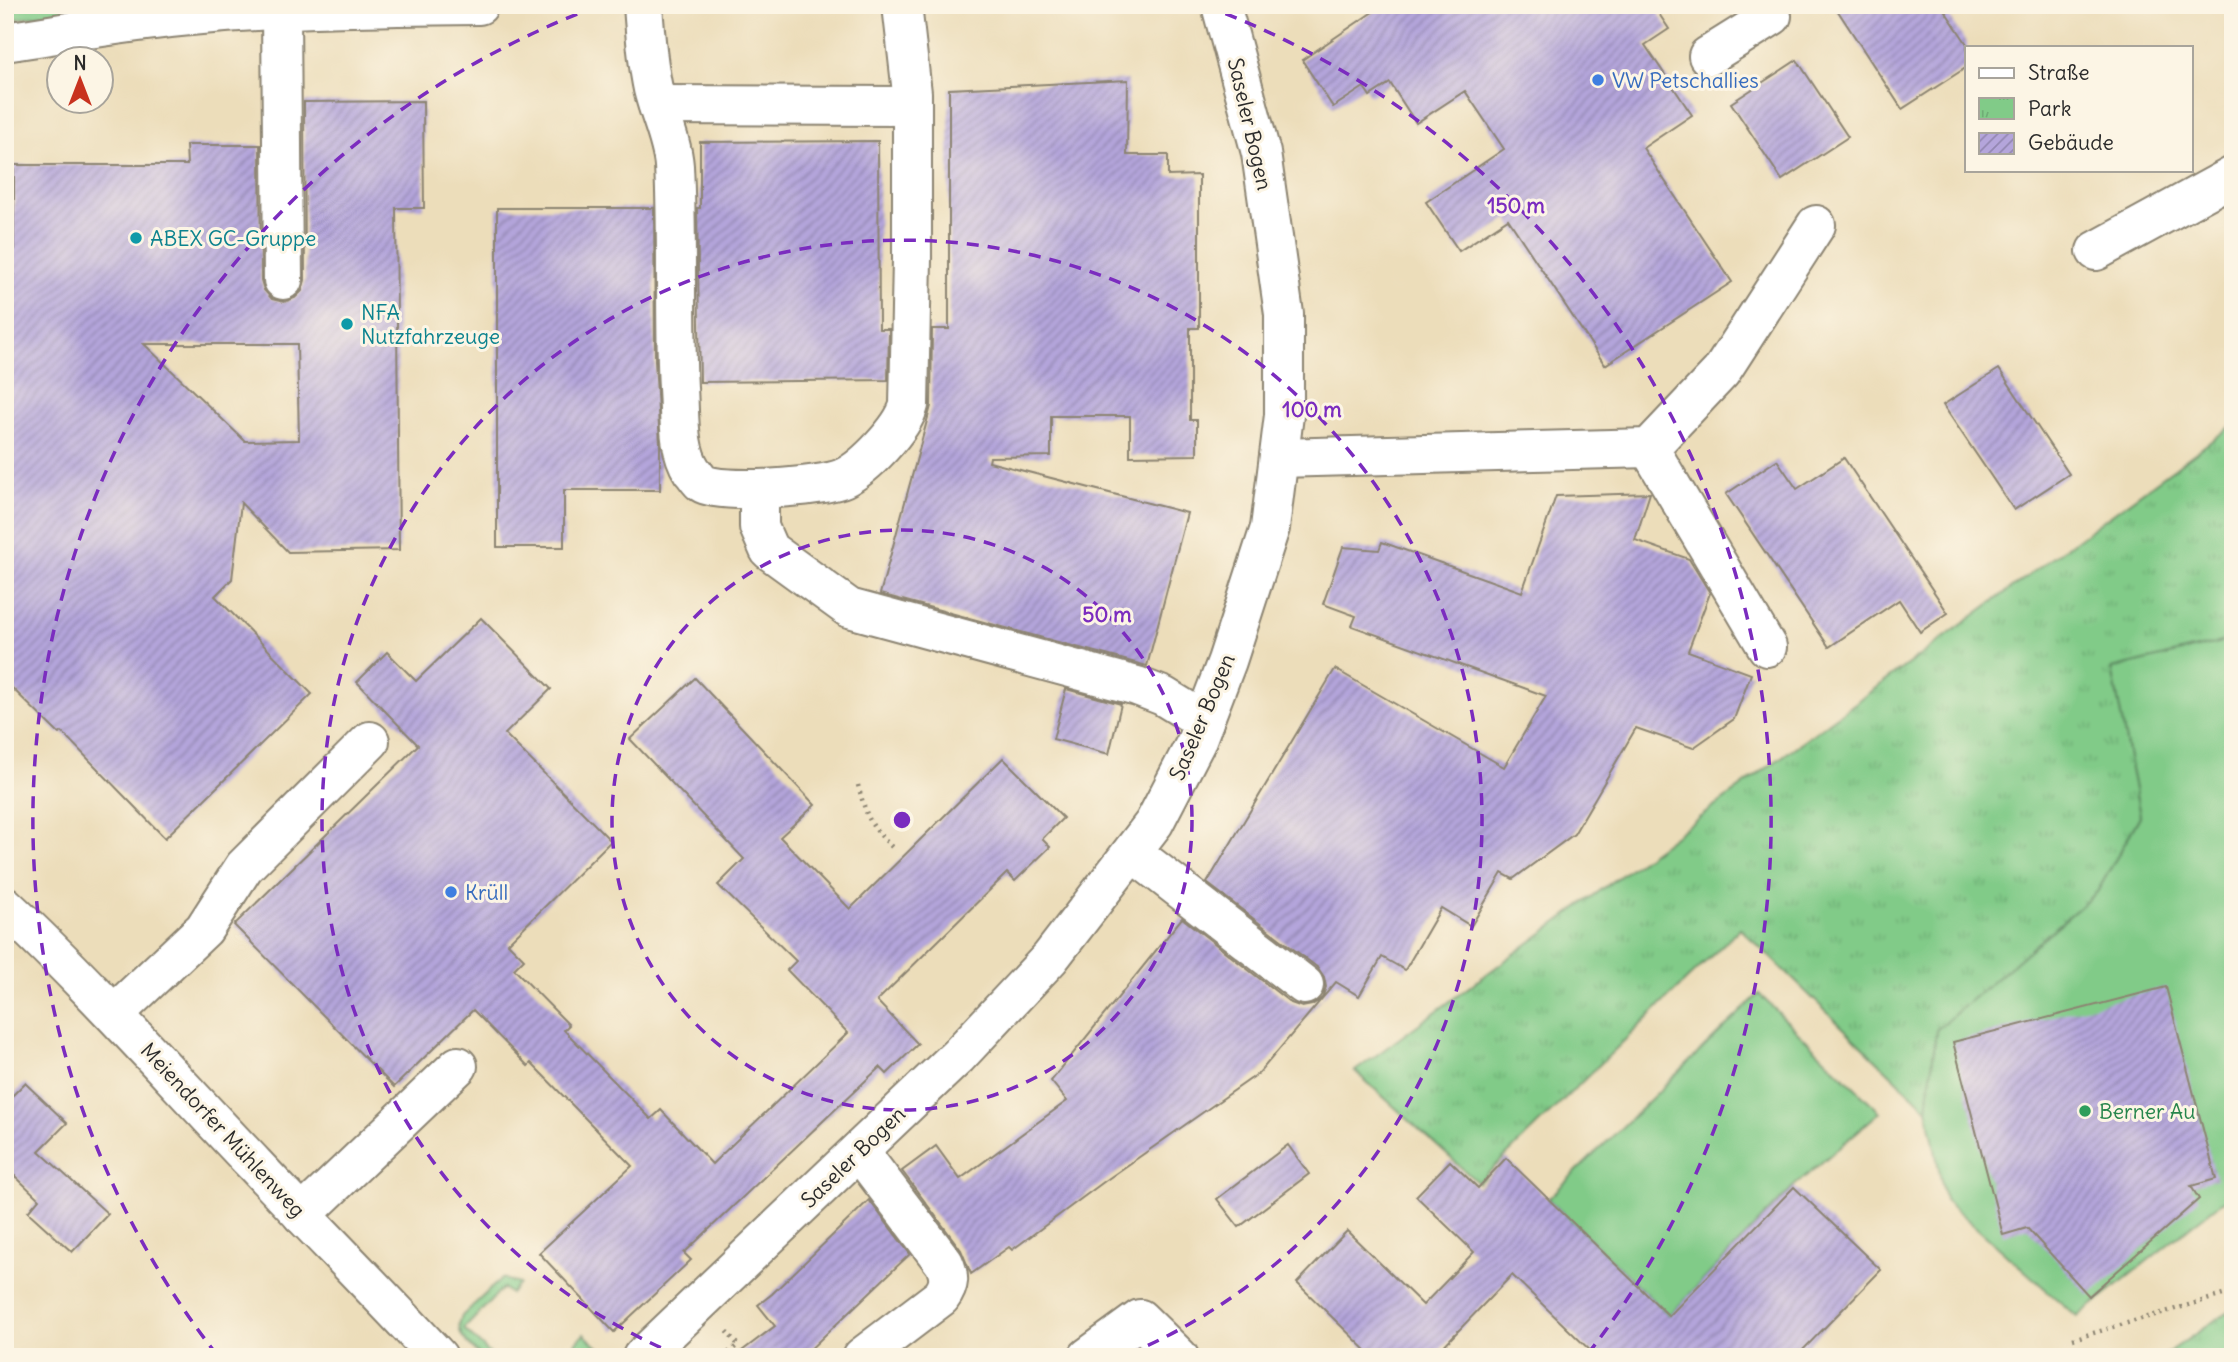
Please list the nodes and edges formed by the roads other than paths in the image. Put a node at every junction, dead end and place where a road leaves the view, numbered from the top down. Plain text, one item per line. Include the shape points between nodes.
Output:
1 (479, 5) edge
2 (643, 5) edge
3 (902, 5) edge
4 (1221, 5) edge
5 (1766, 5) edge
6 (281, 9) junction
7 (5, 42) edge
8 (1708, 56) dead end
9 (658, 105) junction
10 (912, 106) junction
11 (2233, 176) edge
12 (1816, 225) dead end
13 (2096, 251) dead end
14 (282, 280) dead end
15 (1649, 448) junction
16 (1279, 458) junction
17 (759, 491) junction
18 (1767, 647) dead end
19 (1204, 721) junction
20 (370, 741) dead end
21 (1132, 852) junction
22 (5, 906) edge
23 (1304, 985) dead end
24 (114, 1014) junction
25 (458, 1066) dead end
26 (859, 1151) junction
27 (302, 1215) junction
28 (438, 1357) edge
29 (642, 1357) edge
30 (862, 1357) edge
31 (1088, 1357) edge
32 (1179, 1357) edge

1 - 6 street
2 - 9 street via 646,54
3 - 10 street
4 - 16 street, Saseler Bogen via 1261,153 1284,314 1284,415
5 - 8 street via 1772,16
6 - 7 street via 199,15
6 - 14 street
9 - 10 street
9 - 17 street via 673,163 677,369 686,458 702,483
10 - 17 street via 907,414 861,467 841,479
11 - 13 street
12 - 15 street via 1721,372
15 - 16 street
15 - 18 street
16 - 19 street, Saseler Bogen via 1270,528
17 - 19 street via 759,527 769,551 849,608 1137,686
19 - 21 street, Saseler Bogen via 1154,823
20 - 24 street via 244,867 204,929
21 - 23 street
21 - 26 street, Saseler Bogen via 1050,958 958,1056
22 - 24 street, Meiendorfer Mühlenweg
24 - 27 street, Meiendorfer Mühlenweg
25 - 27 street
26 - 29 street, Saseler Bogen
26 - 30 street via 949,1274 948,1289 941,1297
27 - 28 street, Meiendorfer Mühlenweg
31 - 32 street via 1140,1319

